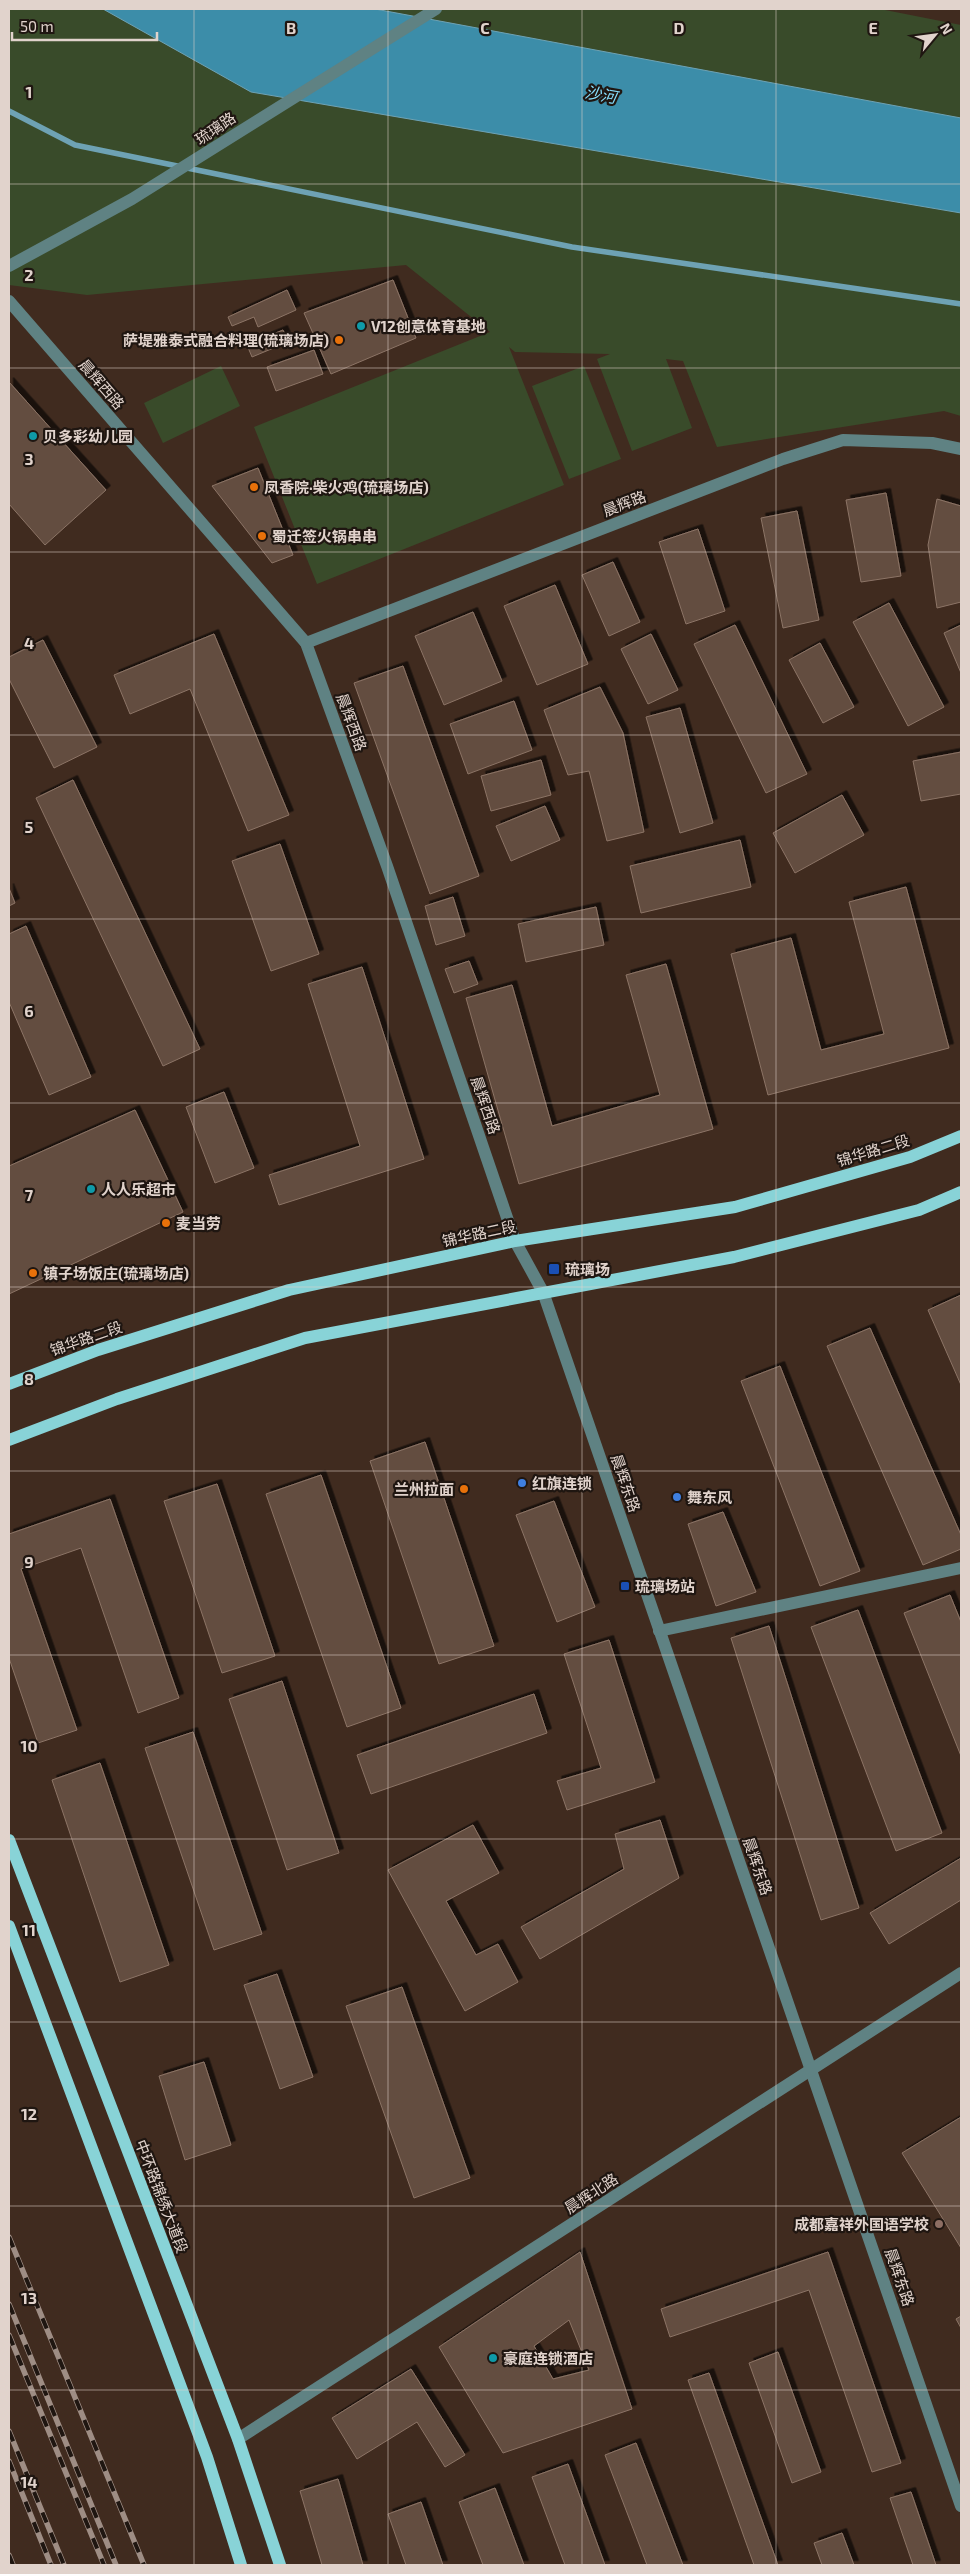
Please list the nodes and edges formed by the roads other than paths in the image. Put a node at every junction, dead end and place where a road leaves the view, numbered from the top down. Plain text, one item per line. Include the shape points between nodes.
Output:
1 (436, 9) edge
2 (9, 266) edge
3 (9, 302) edge
4 (961, 449) edge
5 (306, 643) junction
6 (961, 1136) edge
7 (961, 1192) edge
8 (515, 1241) junction
9 (543, 1292) junction
10 (9, 1384) edge
11 (9, 1440) edge
12 (961, 1568) edge
13 (659, 1631) junction
14 (9, 1840) edge
15 (9, 1926) edge
16 (961, 1973) edge
17 (812, 2070) junction
18 (238, 2439) junction
19 (961, 2506) edge
20 (241, 2565) edge
21 (280, 2565) edge

1 - 2 street, 琉璃路 via 132,200
3 - 5 street, 晨辉西路
4 - 5 street, 晨辉路 via 932,443 843,440 783,459
5 - 8 street, 晨辉西路 via 387,866
6 - 8 main road, 锦华路二段 via 910,1157 735,1207
7 - 9 main road via 919,1210 734,1257
8 - 9 street, 晨辉东路
8 - 10 main road, 锦华路二段 via 289,1290 98,1350
9 - 11 main road via 305,1338 117,1399
9 - 13 street, 晨辉东路
12 - 13 street
13 - 17 street, 晨辉东路
14 - 18 main road, 中环路锦绣大道段
15 - 20 main road via 207,2457
16 - 17 street, 晨辉北路
17 - 18 street, 晨辉北路
17 - 19 street, 晨辉东路
18 - 21 main road, 中环路锦绣大道段

